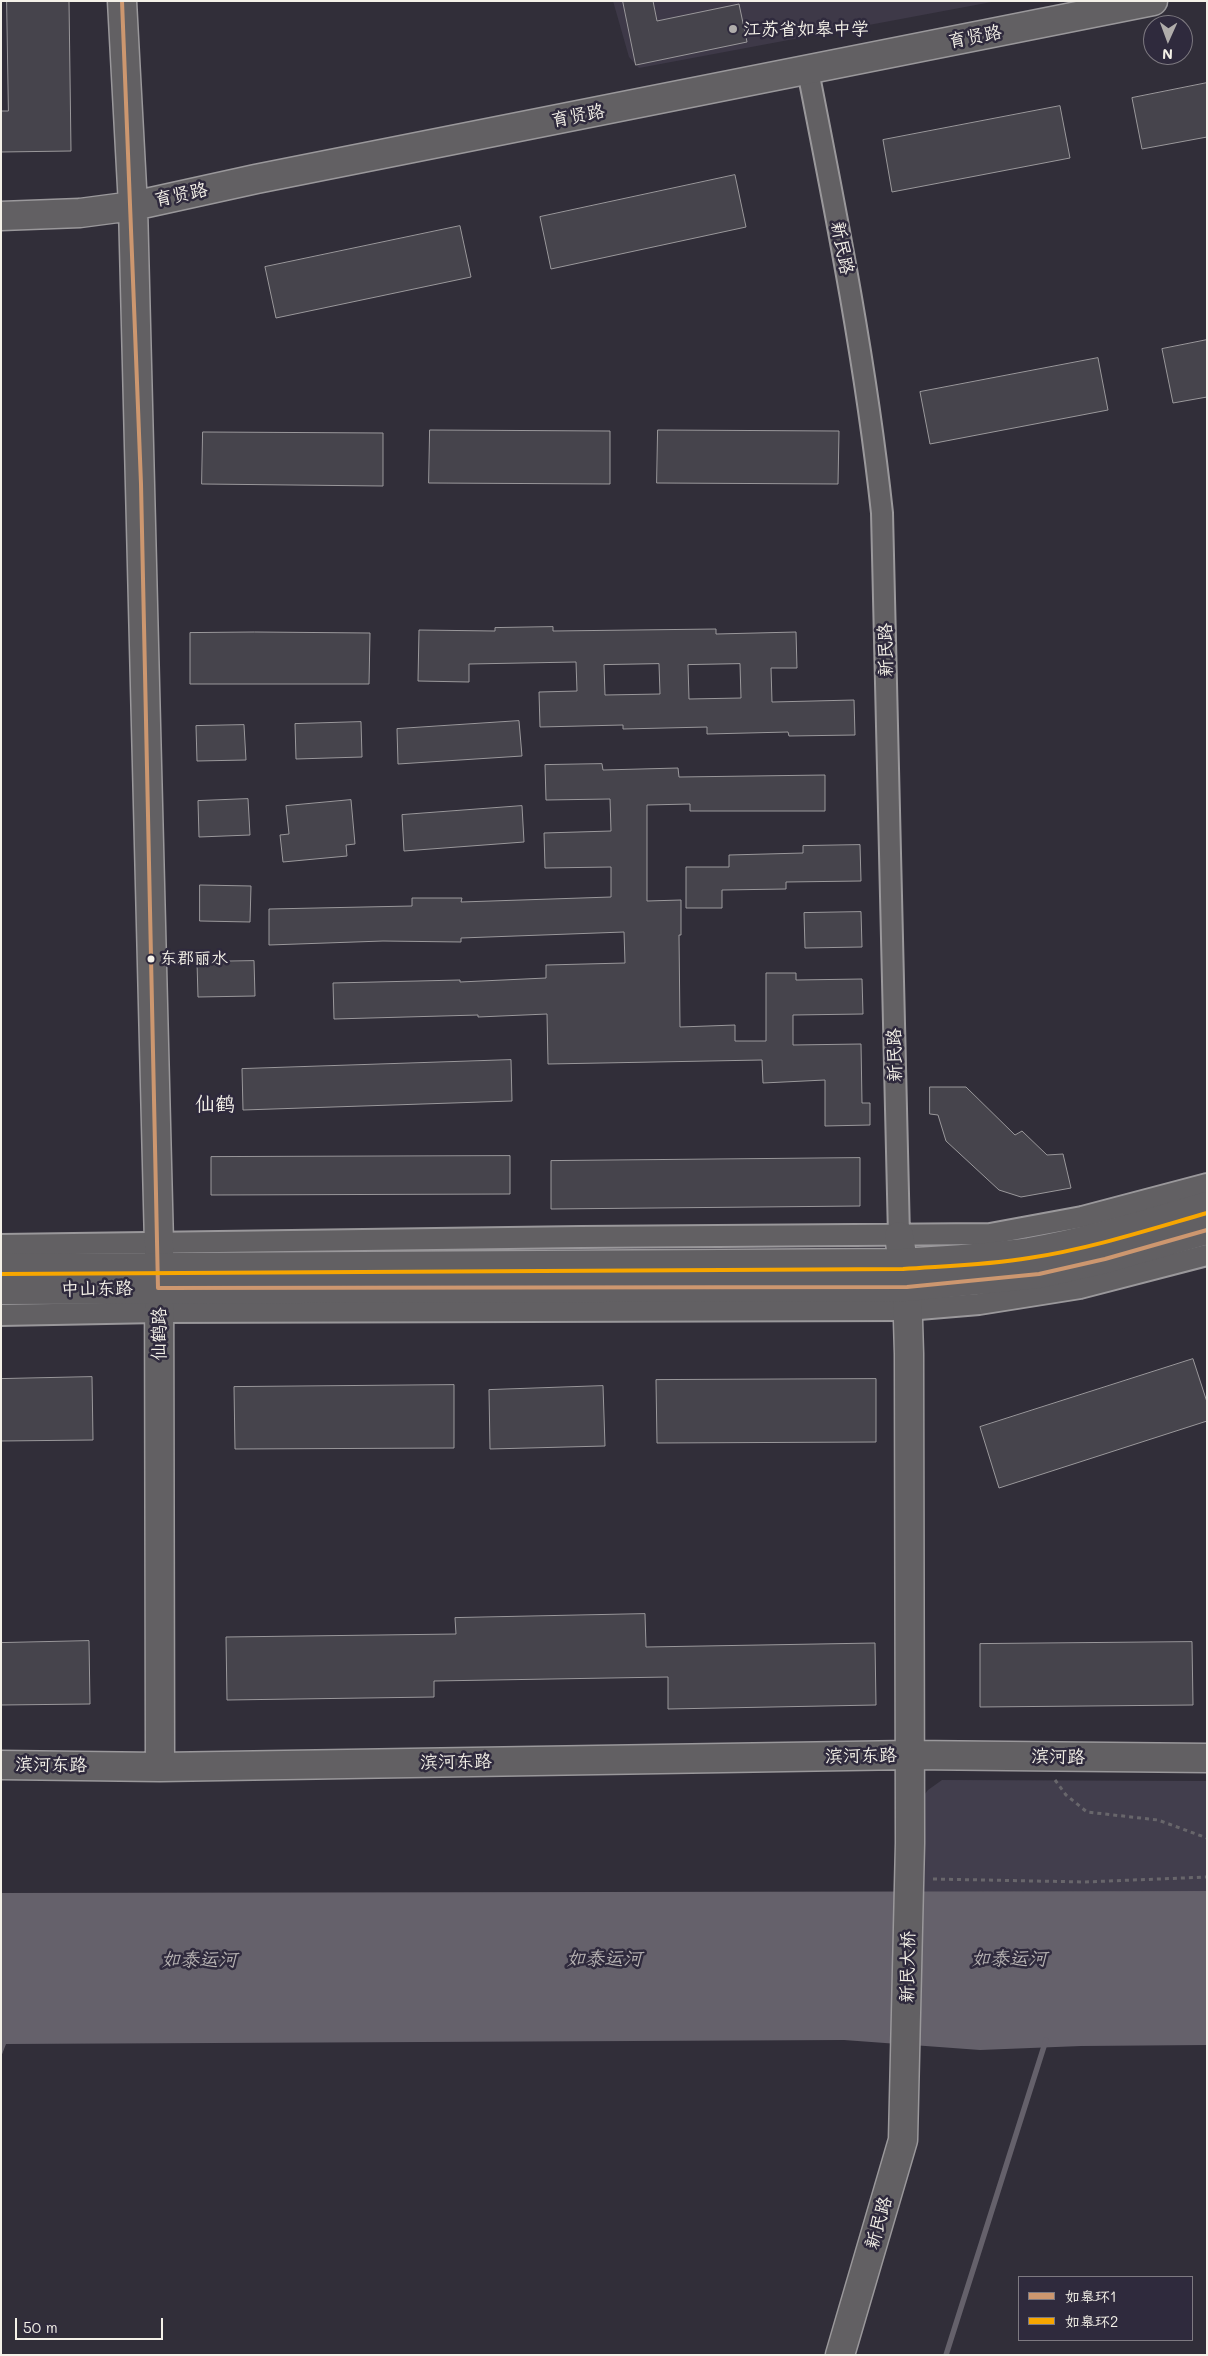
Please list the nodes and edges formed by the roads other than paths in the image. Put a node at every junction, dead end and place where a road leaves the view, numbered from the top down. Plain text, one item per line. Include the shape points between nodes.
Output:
1 (122, 1) edge
2 (1153, 1) edge
3 (808, 71) junction
4 (133, 206) junction
5 (1, 216) edge
6 (1207, 1184) edge
7 (1207, 1206) edge
8 (1207, 1230) edge
9 (899, 1236) junction
10 (1, 1245) edge
11 (1207, 1255) edge
12 (1, 1268) edge
13 (158, 1278) junction
14 (906, 1287) junction
15 (1, 1290) edge
16 (1, 1315) edge
17 (910, 1755) junction
18 (1207, 1758) edge
19 (1, 1765) edge
20 (160, 1767) junction
21 (905, 2090) joint
22 (840, 2355) edge

1 - 4 street, 仙鹤路
2 - 3 street, 育贤路
3 - 4 street, 育贤路
3 - 9 street, 新民路 via 846,264 874,440 882,513
4 - 5 street, 育贤路 via 80,213
4 - 13 street, 仙鹤路
6 - 9 street via 1082,1217 990,1234
7 - 14 street, 中山东路 via 1089,1239 1030,1252 968,1259
8 - 14 street, 中山东路 via 1039,1274
9 - 13 street via 582,1237
9 - 14 street, 新民大桥
10 - 13 street
11 - 14 street via 1080,1288 979,1304
12 - 13 street, 中山东路
13 - 14 street, 中山东路
13 - 14 street
13 - 15 street, 中山东路
13 - 16 street
13 - 20 street, 仙鹤路
14 - 17 street, 新民大桥
17 - 18 street, 滨河路
17 - 20 street, 滨河东路
17 - 21 street, 新民大桥
19 - 20 street, 滨河东路
21 - 22 street, 新民路 via 903,2140

